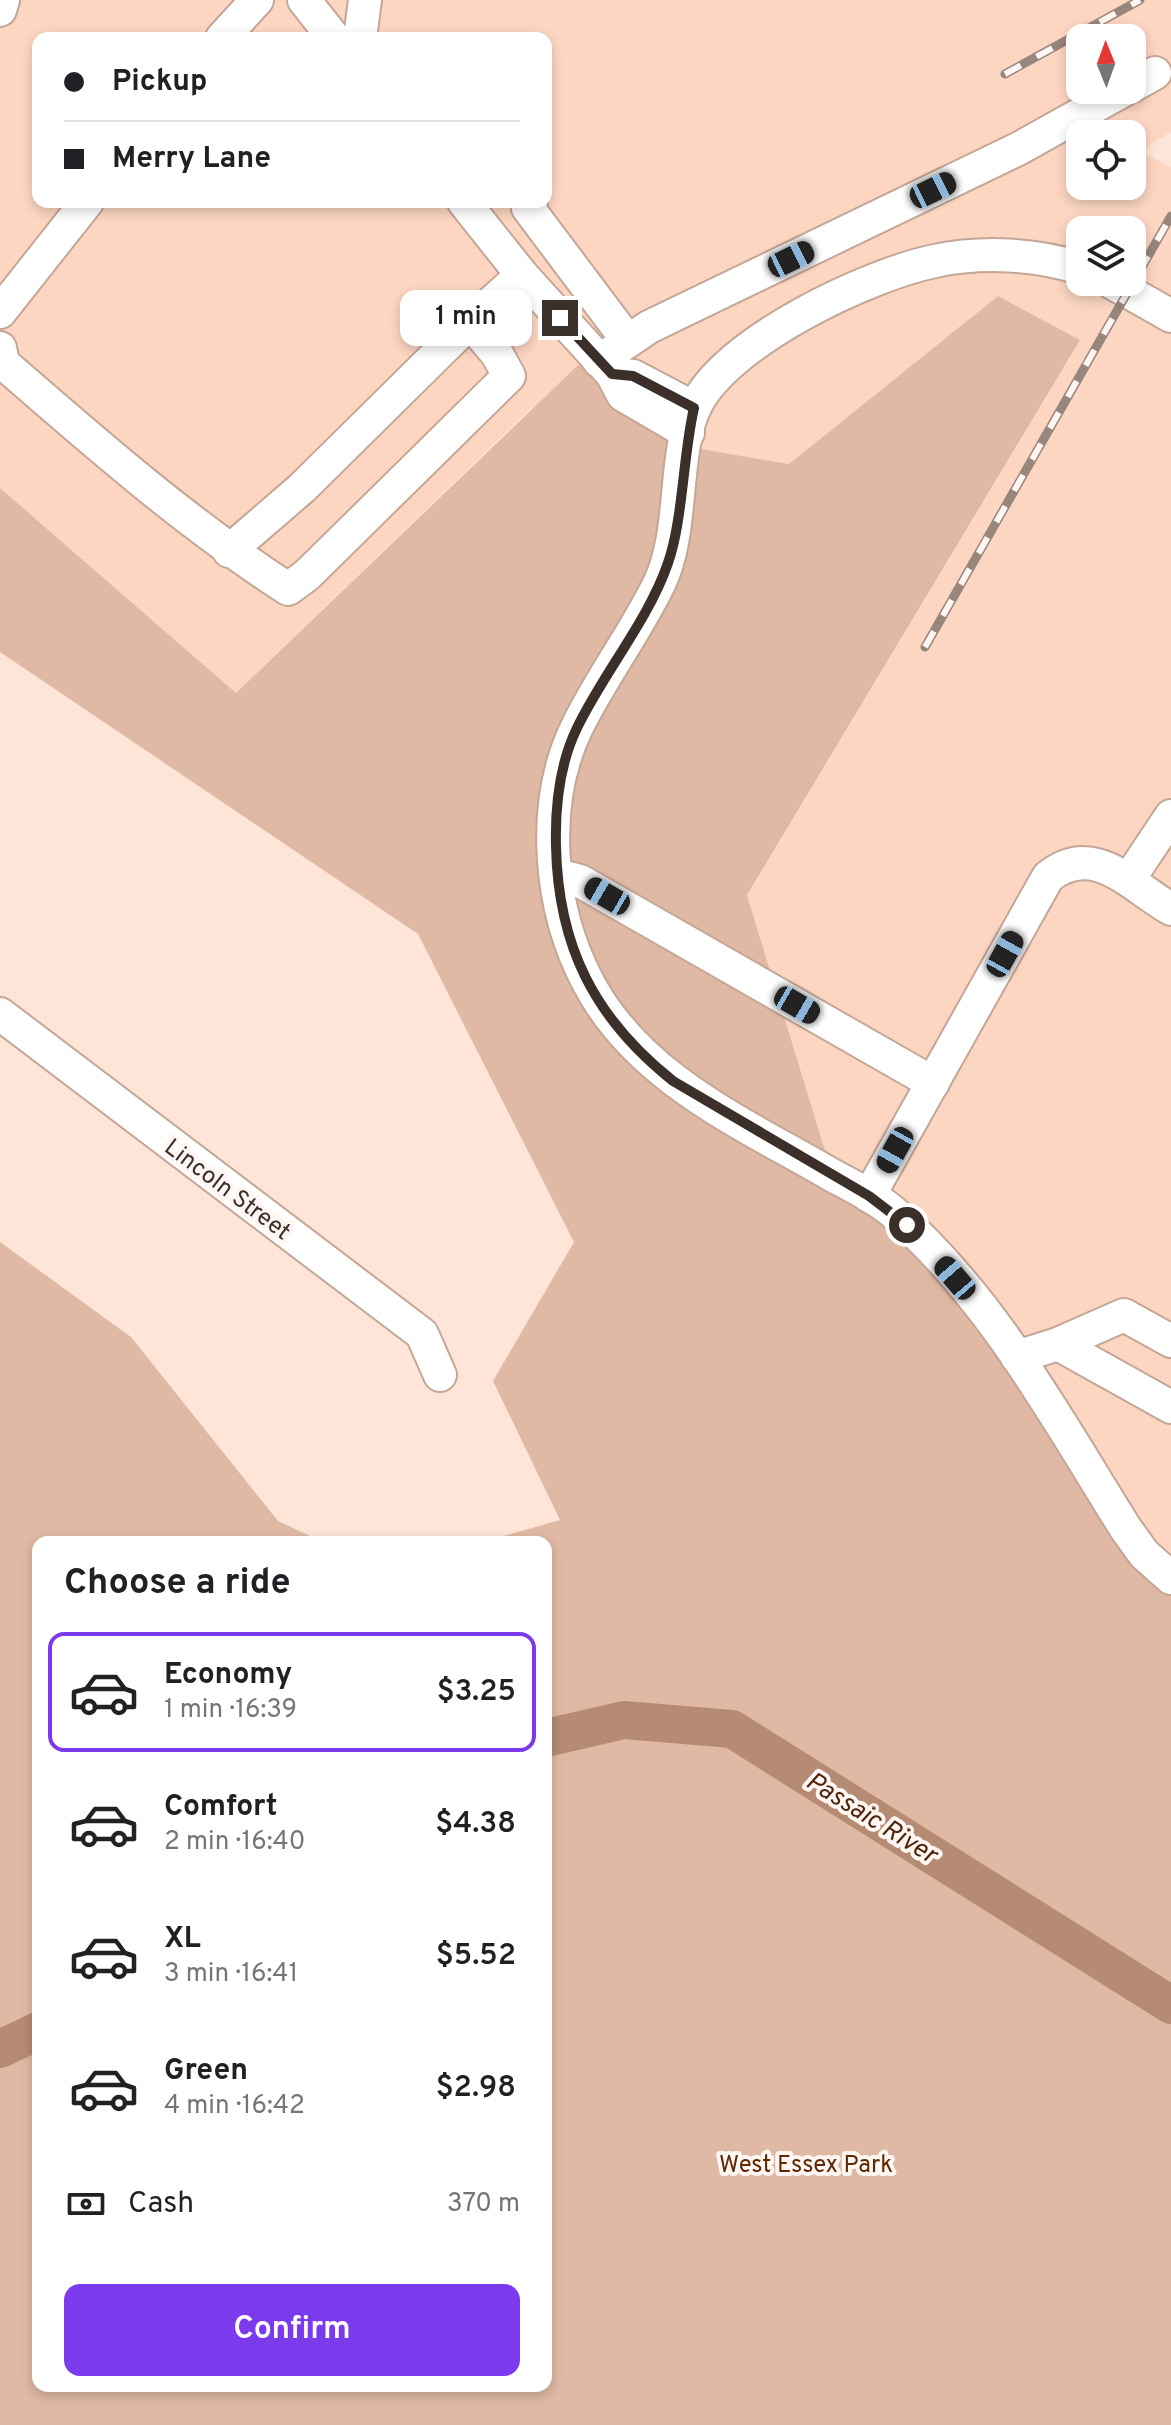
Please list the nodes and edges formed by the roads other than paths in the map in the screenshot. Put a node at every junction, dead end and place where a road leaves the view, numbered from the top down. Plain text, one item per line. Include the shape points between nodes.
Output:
1 (3, 0) edge
2 (257, 0) edge
3 (304, 0) edge
4 (365, 0) edge
5 (0, 10) edge
6 (228, 32) edge
7 (329, 32) edge
8 (361, 32) edge
9 (1099, 104) edge
10 (82, 208) edge
11 (469, 208) edge
12 (528, 208) edge
13 (1066, 265) edge
14 (522, 275) junction
15 (1136, 296) edge
16 (0, 312) edge
17 (1171, 316) edge
18 (470, 322) junction
19 (628, 341) junction
20 (1, 351) edge
21 (605, 368) junction
22 (691, 420) junction
23 (683, 470) junction
24 (229, 551) junction
25 (1171, 816) edge
26 (557, 875) junction
27 (1129, 879) junction
28 (1171, 909) edge
29 (0, 1014) edge
30 (933, 1083) junction
31 (869, 1196) junction
32 (1171, 1341) edge
33 (1058, 1344) junction
34 (1017, 1357) junction
35 (440, 1375) dead end
36 (1171, 1407) edge
37 (1171, 1578) edge

1 - 5 street
2 - 6 street
3 - 7 street
4 - 8 street
9 - 19 street
10 - 16 street
11 - 14 street
12 - 19 street
13 - 22 street via 1016,256 967,256 896,271 760,338 721,374
14 - 18 street
14 - 21 street
15 - 17 street
18 - 24 street via 302,488
18 - 24 street via 509,376 307,575 288,589
19 - 21 street
20 - 24 street via 3,363
21 - 22 street via 623,395
21 - 23 street via 612,404 658,438
22 - 23 street
23 - 26 street via 669,561 566,754 555,809
25 - 27 street
26 - 30 street via 580,881
26 - 31 street via 566,930 590,987 628,1040 673,1081
27 - 28 street
27 - 30 street via 1096,862 1060,868 1048,877
29 - 35 street, Lincoln Street via 422,1334
30 - 31 street
31 - 34 street via 923,1241
32 - 33 street via 1124,1315
33 - 34 street
33 - 36 street
34 - 37 street via 1126,1529

